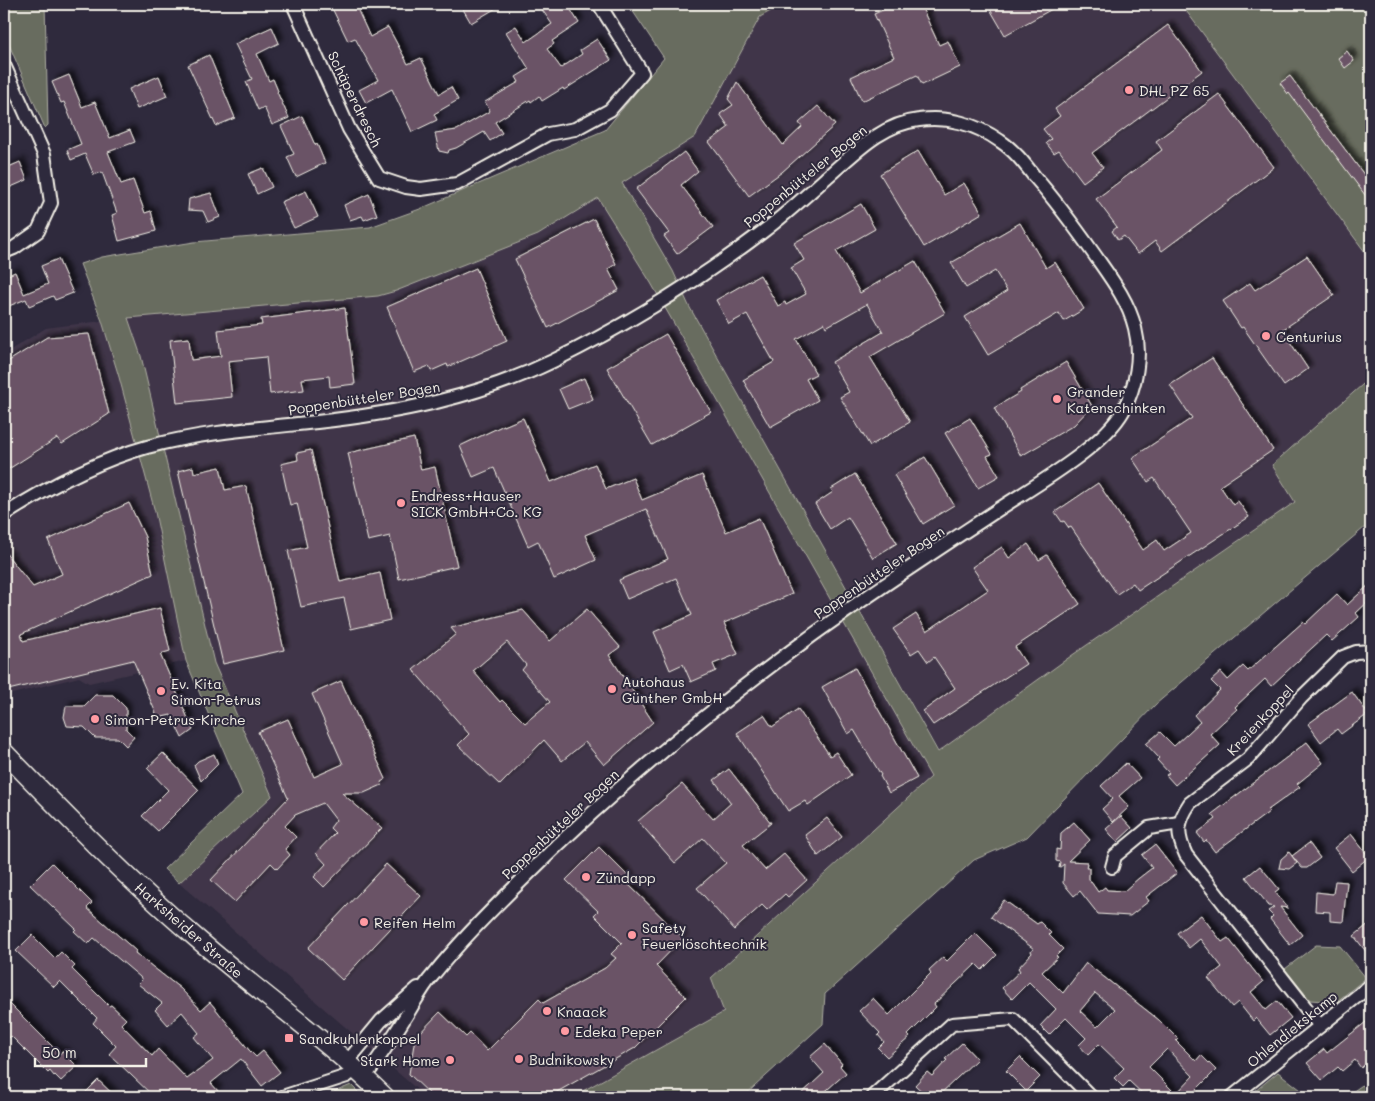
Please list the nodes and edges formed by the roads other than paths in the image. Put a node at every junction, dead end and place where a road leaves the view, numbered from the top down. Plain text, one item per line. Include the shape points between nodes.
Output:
1 (293, 4) edge
2 (599, 4) edge
3 (4, 66) edge
4 (4, 252) edge
5 (4, 515) edge
6 (1371, 651) edge
7 (4, 752) edge
8 (1179, 823) junction
9 (1112, 867) dead end
10 (430, 979) junction
11 (1371, 985) edge
12 (1320, 1026) junction
13 (356, 1070) junction
14 (282, 1097) edge
15 (385, 1097) edge
16 (872, 1097) edge
17 (1091, 1097) edge
18 (1232, 1097) edge

1 - 2 street, Schäperdresch via 349,129 379,178 422,189 457,184 548,134 576,129 610,110 642,73
3 - 4 street via 44,154 51,203 38,231
5 - 10 street, Poppenbütteler Bogen via 89,468 148,447 248,429 436,404 547,365 672,296 765,230 871,139 893,126 913,120 958,122 998,139 1013,151 1084,239 1116,286 1133,320 1138,365 1129,397 1115,423 1102,437 1058,470 848,610 699,721 545,856
6 - 8 street, Kreienkoppel via 1343,657 1301,698 1248,759 1190,803
7 - 13 main road, Harksheider Straße via 145,892
8 - 9 street via 1149,828 1115,856
8 - 12 street via 1181,845 1186,855
10 - 13 street, Poppenbütteler Bogen
10 - 13 street, Poppenbütteler Bogen via 381,1021
11 - 12 street, Ohlendiekskamp
12 - 18 street, Ohlendiekskamp
13 - 14 street via 347,1076
13 - 15 main road, Harksheider Straße
16 - 17 street via 952,1024 1013,1019

